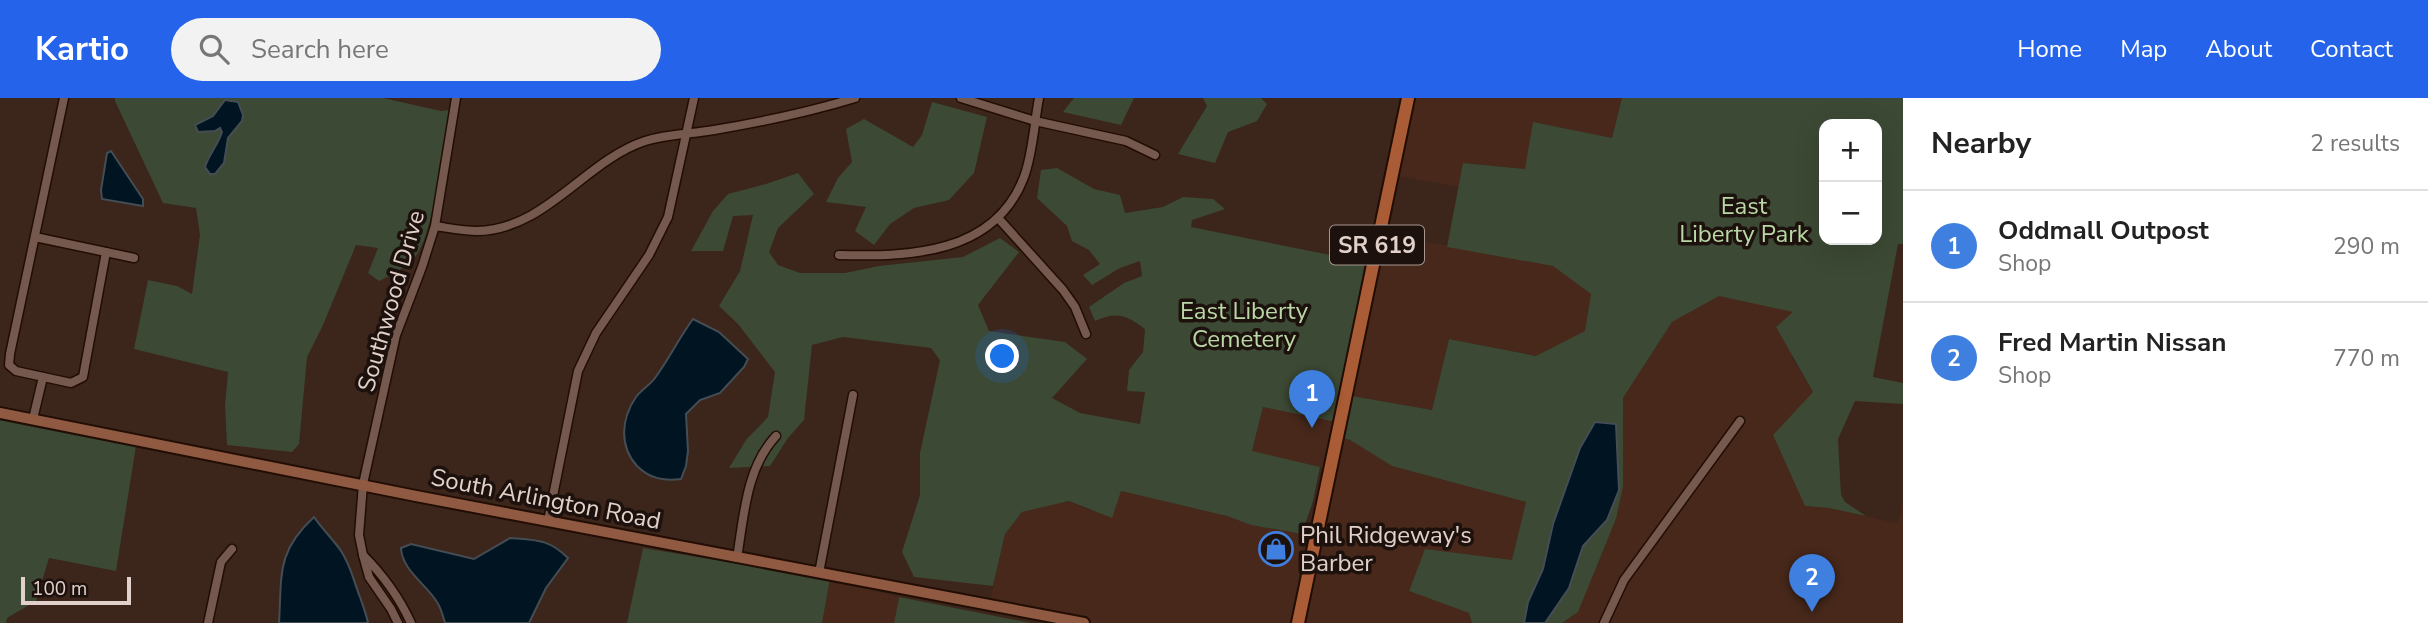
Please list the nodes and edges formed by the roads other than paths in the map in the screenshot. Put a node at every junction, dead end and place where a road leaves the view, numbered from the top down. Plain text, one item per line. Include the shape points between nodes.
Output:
1 (64, 98) edge
2 (456, 98) edge
3 (694, 98) edge
4 (855, 98) edge
5 (961, 98) edge
6 (1039, 98) edge
7 (1408, 98) edge
8 (1035, 121) junction
9 (687, 134) junction
10 (1155, 155) dead end
11 (999, 219) junction
12 (435, 226) junction
13 (35, 237) junction
14 (106, 252) junction
15 (839, 255) dead end
16 (134, 258) dead end
17 (1086, 334) dead end
18 (43, 377) junction
19 (853, 395) dead end
20 (0, 413) edge
21 (33, 419) junction
22 (1740, 421) dead end
23 (776, 436) dead end
24 (363, 484) junction
25 (548, 521) junction
26 (232, 549) dead end
27 (363, 555) junction
28 (737, 558) junction
29 (819, 573) junction
30 (208, 623) edge
31 (398, 623) edge
32 (411, 623) edge
33 (1084, 623) edge
34 (1298, 623) edge
35 (1604, 623) edge

1 - 13 street
2 - 12 street, Southwood Drive
3 - 9 street
4 - 9 street
5 - 8 street
6 - 8 street
7 - 34 main road, SR 619
8 - 10 street via 1126,141
8 - 11 street via 1024,176
9 - 12 street via 630,147 514,223 476,231
9 - 25 street via 660,236 596,333 578,371
11 - 15 street via 970,238 932,248
11 - 17 street via 1068,295
12 - 24 street, Southwood Drive via 396,335
13 - 14 street
13 - 18 street via 9,365
14 - 16 street
14 - 18 street via 83,377 71,383
18 - 21 street
19 - 29 street
20 - 21 main road, South Arlington Road
21 - 24 main road, South Arlington Road
22 - 35 street via 1624,580
23 - 28 street via 763,451 754,473
24 - 25 main road, South Arlington Road
24 - 27 street, Southwood Drive via 359,535
25 - 28 main road, South Arlington Road
26 - 30 street via 221,562
27 - 31 street, Southwood Drive via 369,577
27 - 32 street via 388,584
28 - 29 main road, South Arlington Road
29 - 33 main road, South Arlington Road

